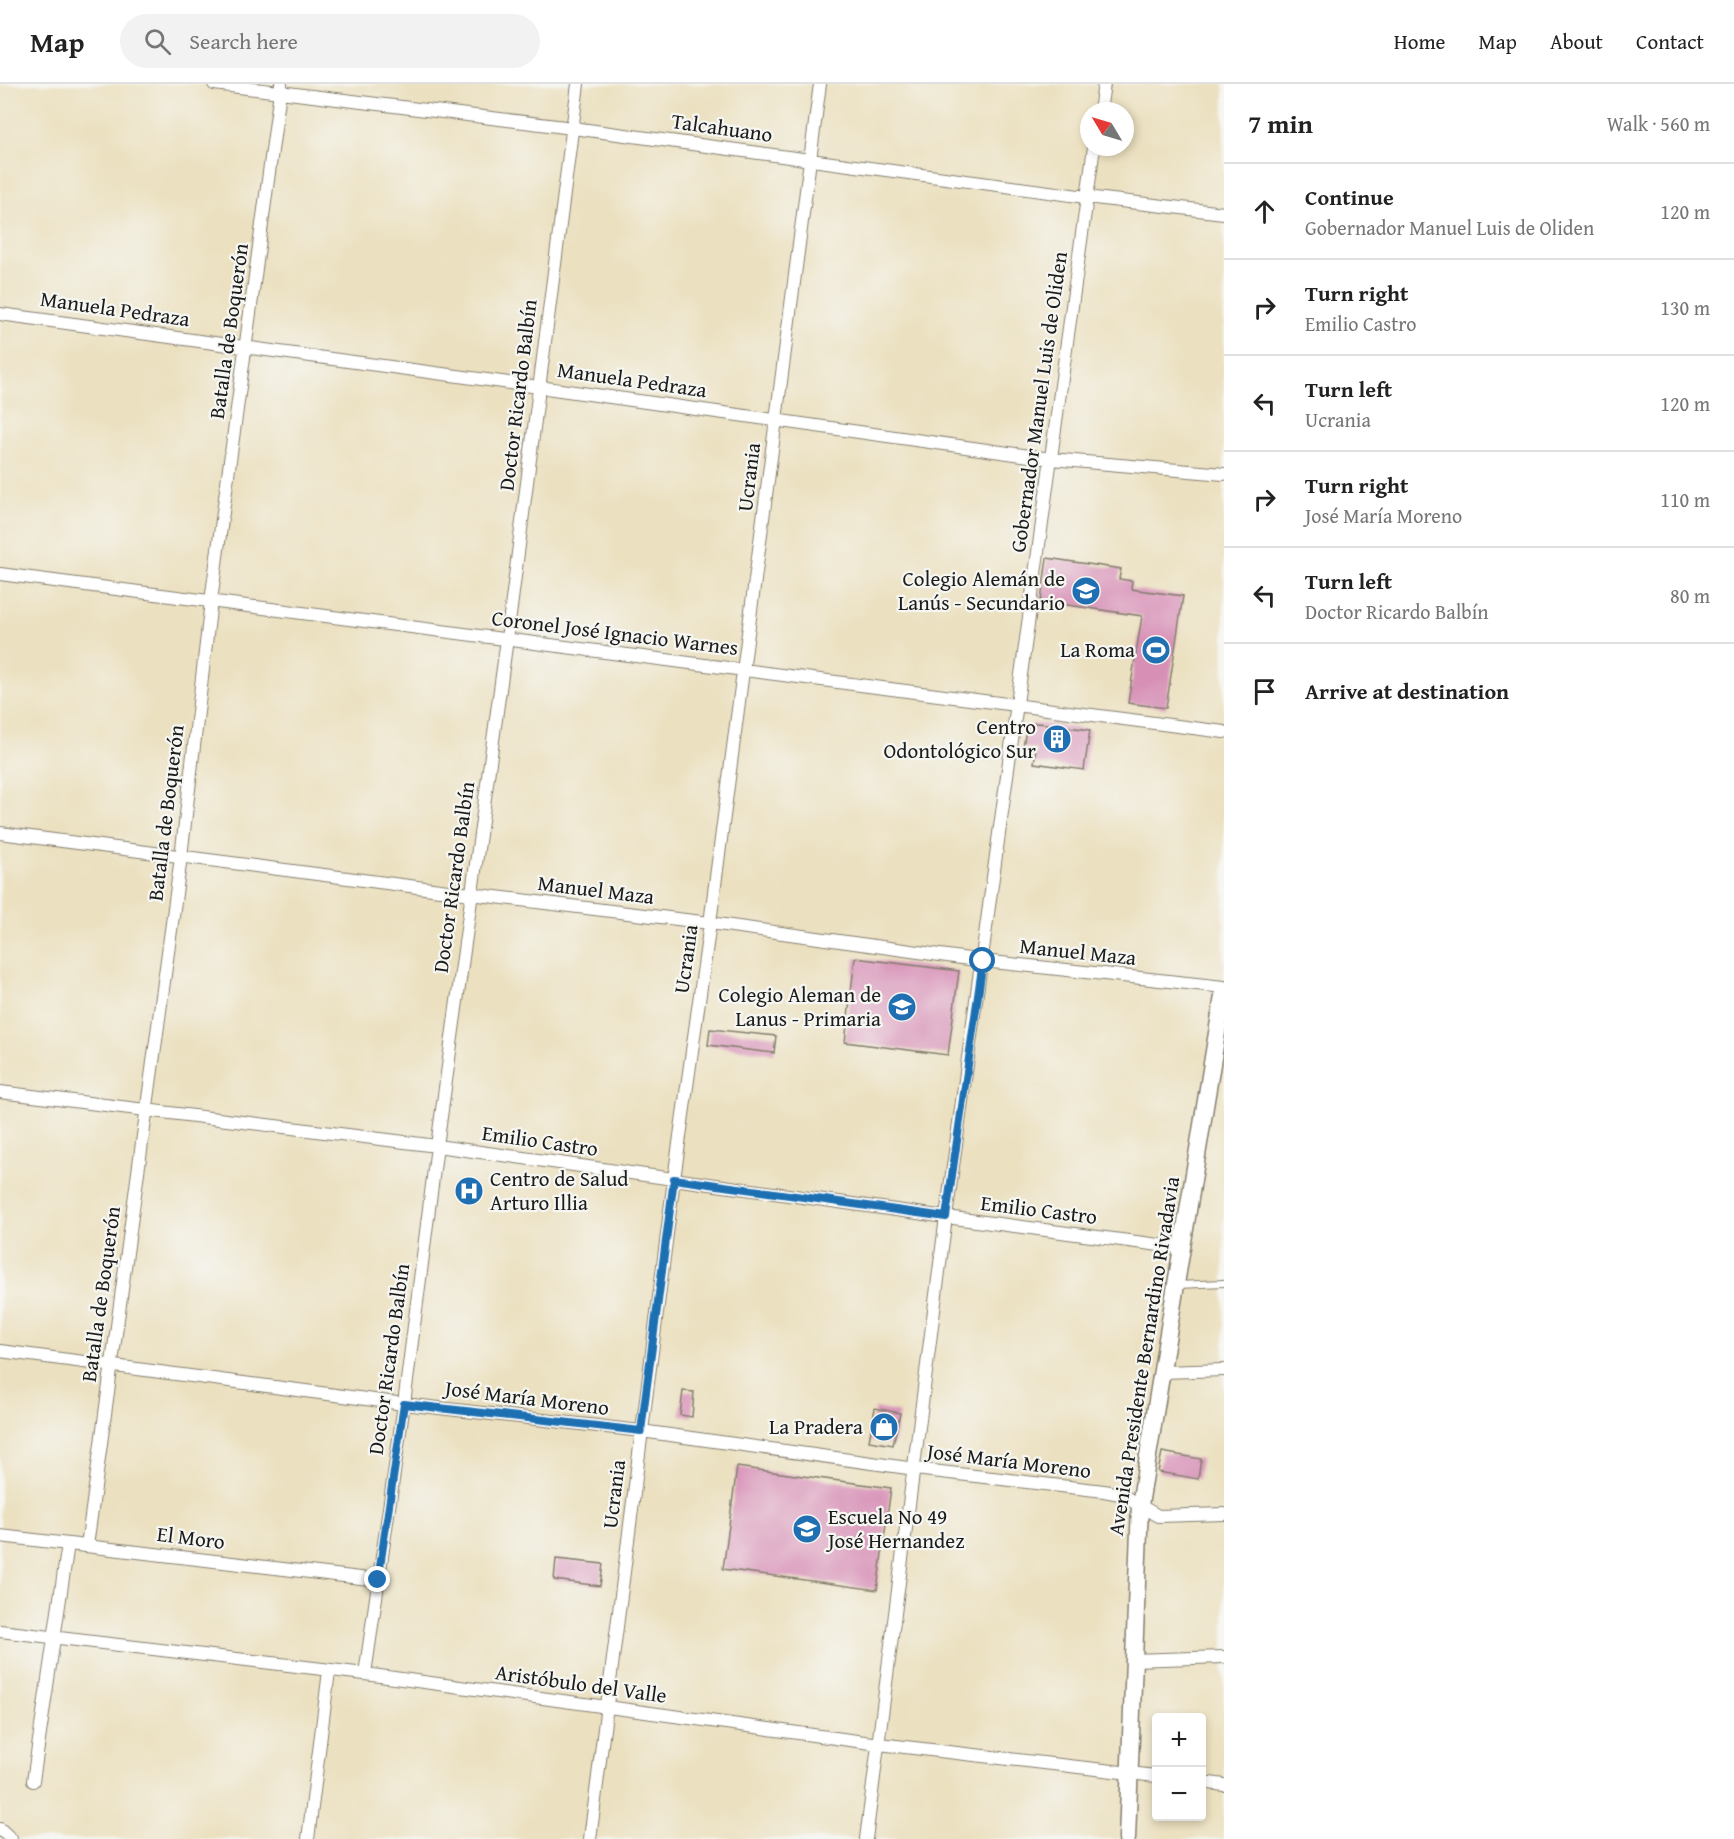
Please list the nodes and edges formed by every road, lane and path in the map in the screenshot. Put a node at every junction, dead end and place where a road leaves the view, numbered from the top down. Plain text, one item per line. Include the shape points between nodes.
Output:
1 (213, 84) edge
2 (578, 84) edge
3 (820, 84) edge
4 (1104, 84) edge
5 (280, 88) edge
6 (1101, 102) edge
7 (573, 128) junction
8 (1093, 156) edge
9 (810, 160) junction
10 (1086, 197) junction
11 (1224, 213) edge
12 (0, 314) edge
13 (247, 346) junction
14 (539, 387) junction
15 (776, 420) junction
16 (1051, 459) junction
17 (1224, 474) edge
18 (0, 574) edge
19 (211, 601) junction
20 (507, 639) junction
21 (744, 669) junction
22 (1018, 704) junction
23 (1224, 732) edge
24 (0, 833) edge
25 (181, 857) junction
26 (471, 894) junction
27 (710, 923) junction
28 (983, 961) junction
29 (1224, 988) edge
30 (0, 1092) edge
31 (146, 1111) junction
32 (437, 1146) junction
33 (674, 1179) junction
34 (946, 1217) junction
35 (1182, 1248) junction
36 (1224, 1283) edge
37 (1176, 1285) junction
38 (0, 1351) edge
39 (111, 1365) junction
40 (1224, 1370) edge
41 (1163, 1372) junction
42 (404, 1404) junction
43 (641, 1431) junction
44 (915, 1469) junction
45 (1140, 1505) junction
46 (1224, 1514) edge
47 (0, 1536) edge
48 (68, 1544) junction
49 (87, 1546) junction
50 (378, 1580) junction
51 (0, 1631) edge
52 (54, 1637) junction
53 (1224, 1657) edge
54 (1133, 1660) junction
55 (329, 1671) junction
56 (365, 1674) junction
57 (607, 1708) junction
58 (879, 1744) junction
59 (1129, 1773) junction
60 (1152, 1776) edge
61 (33, 1781) dead end
62 (1206, 1783) edge
63 (1224, 1785) edge
64 (0, 1829) edge
65 (11, 1839) edge
66 (308, 1839) edge
67 (590, 1839) edge
68 (866, 1839) edge
69 (1127, 1839) edge

1 - 5 street, Talcahuano
2 - 7 street, Doctor Ricardo Balbín
3 - 9 street, Ucrania
4 - 6 street
5 - 7 street, Talcahuano
5 - 13 street, Batalla de Boquerón
7 - 9 street, Talcahuano
7 - 14 street, Doctor Ricardo Balbín
8 - 10 street, Gobernador Manuel Luis de Oliden
9 - 10 street, Talcahuano
9 - 15 street, Ucrania
10 - 11 street, Talcahuano
10 - 16 street, Gobernador Manuel Luis de Oliden
12 - 13 street, Manuela Pedraza
13 - 14 street, Manuela Pedraza
13 - 19 street, Batalla de Boquerón
14 - 15 street, Manuela Pedraza
14 - 20 street, Doctor Ricardo Balbín
15 - 16 street, Manuela Pedraza
15 - 21 street, Ucrania
16 - 17 street, Manuela Pedraza
16 - 22 street, Gobernador Manuel Luis de Oliden
18 - 19 street, Coronel José Ignacio Warnes
19 - 20 street, Coronel José Ignacio Warnes
19 - 25 street, Batalla de Boquerón
20 - 21 street, Coronel José Ignacio Warnes
20 - 26 street, Doctor Ricardo Balbín
21 - 22 street, Coronel José Ignacio Warnes
21 - 27 street, Ucrania
22 - 23 street, Coronel José Ignacio Warnes
22 - 28 street, Gobernador Manuel Luis de Oliden
24 - 25 street, Manuel Maza
25 - 26 street, Manuel Maza
25 - 31 street, Batalla de Boquerón
26 - 27 street, Manuel Maza
26 - 32 street, Doctor Ricardo Balbín
27 - 28 street, Manuel Maza
27 - 33 street, Ucrania
28 - 29 street, Manuel Maza
28 - 34 street, Gobernador Manuel Luis de Oliden
29 - 35 street, Avenida Presidente Bernardino Rivadavia
30 - 31 street, Emilio Castro
31 - 32 street, Emilio Castro
31 - 39 street, Batalla de Boquerón
32 - 33 street, Emilio Castro
32 - 42 street, Doctor Ricardo Balbín
33 - 34 street, Emilio Castro
33 - 43 street, Ucrania
34 - 35 street, Emilio Castro
34 - 44 street, Gobernador Manuel Luis de Oliden
35 - 37 street, Avenida Presidente Bernardino Rivadavia
36 - 37 lane
37 - 41 street, Avenida Presidente Bernardino Rivadavia
38 - 39 street, José María Moreno
39 - 42 street, José María Moreno
39 - 49 street, Batalla de Boquerón
40 - 41 street
41 - 45 street, Avenida Presidente Bernardino Rivadavia
42 - 43 street, José María Moreno
42 - 50 street, Doctor Ricardo Balbín
43 - 44 street, José María Moreno
43 - 57 street, Ucrania
44 - 45 street, José María Moreno via 1104,1491 1120,1494
44 - 58 street, Gobernador Manuel Luis de Oliden
45 - 46 street, José María Moreno via 1158,1516
45 - 54 street, Avenida Presidente Bernardino Rivadavia
47 - 48 street, El Moro
48 - 49 street, El Moro
48 - 52 street
49 - 50 street, El Moro
50 - 56 street, Doctor Ricardo Balbín
51 - 52 street, Aristóbulo del Valle
52 - 55 street, Aristóbulo del Valle
52 - 61 street
53 - 54 street
54 - 59 street, Avenida Presidente Bernardino Rivadavia
55 - 56 street, Aristóbulo del Valle
55 - 66 street
56 - 57 street, Aristóbulo del Valle
57 - 58 street, Aristóbulo del Valle
57 - 67 street, Ucrania
58 - 59 street, Aristóbulo del Valle
58 - 68 street, Gobernador Manuel Luis de Oliden
59 - 60 street, Aristóbulo del Valle
59 - 69 street, Avenida Presidente Bernardino Rivadavia
62 - 63 street
64 - 65 street

